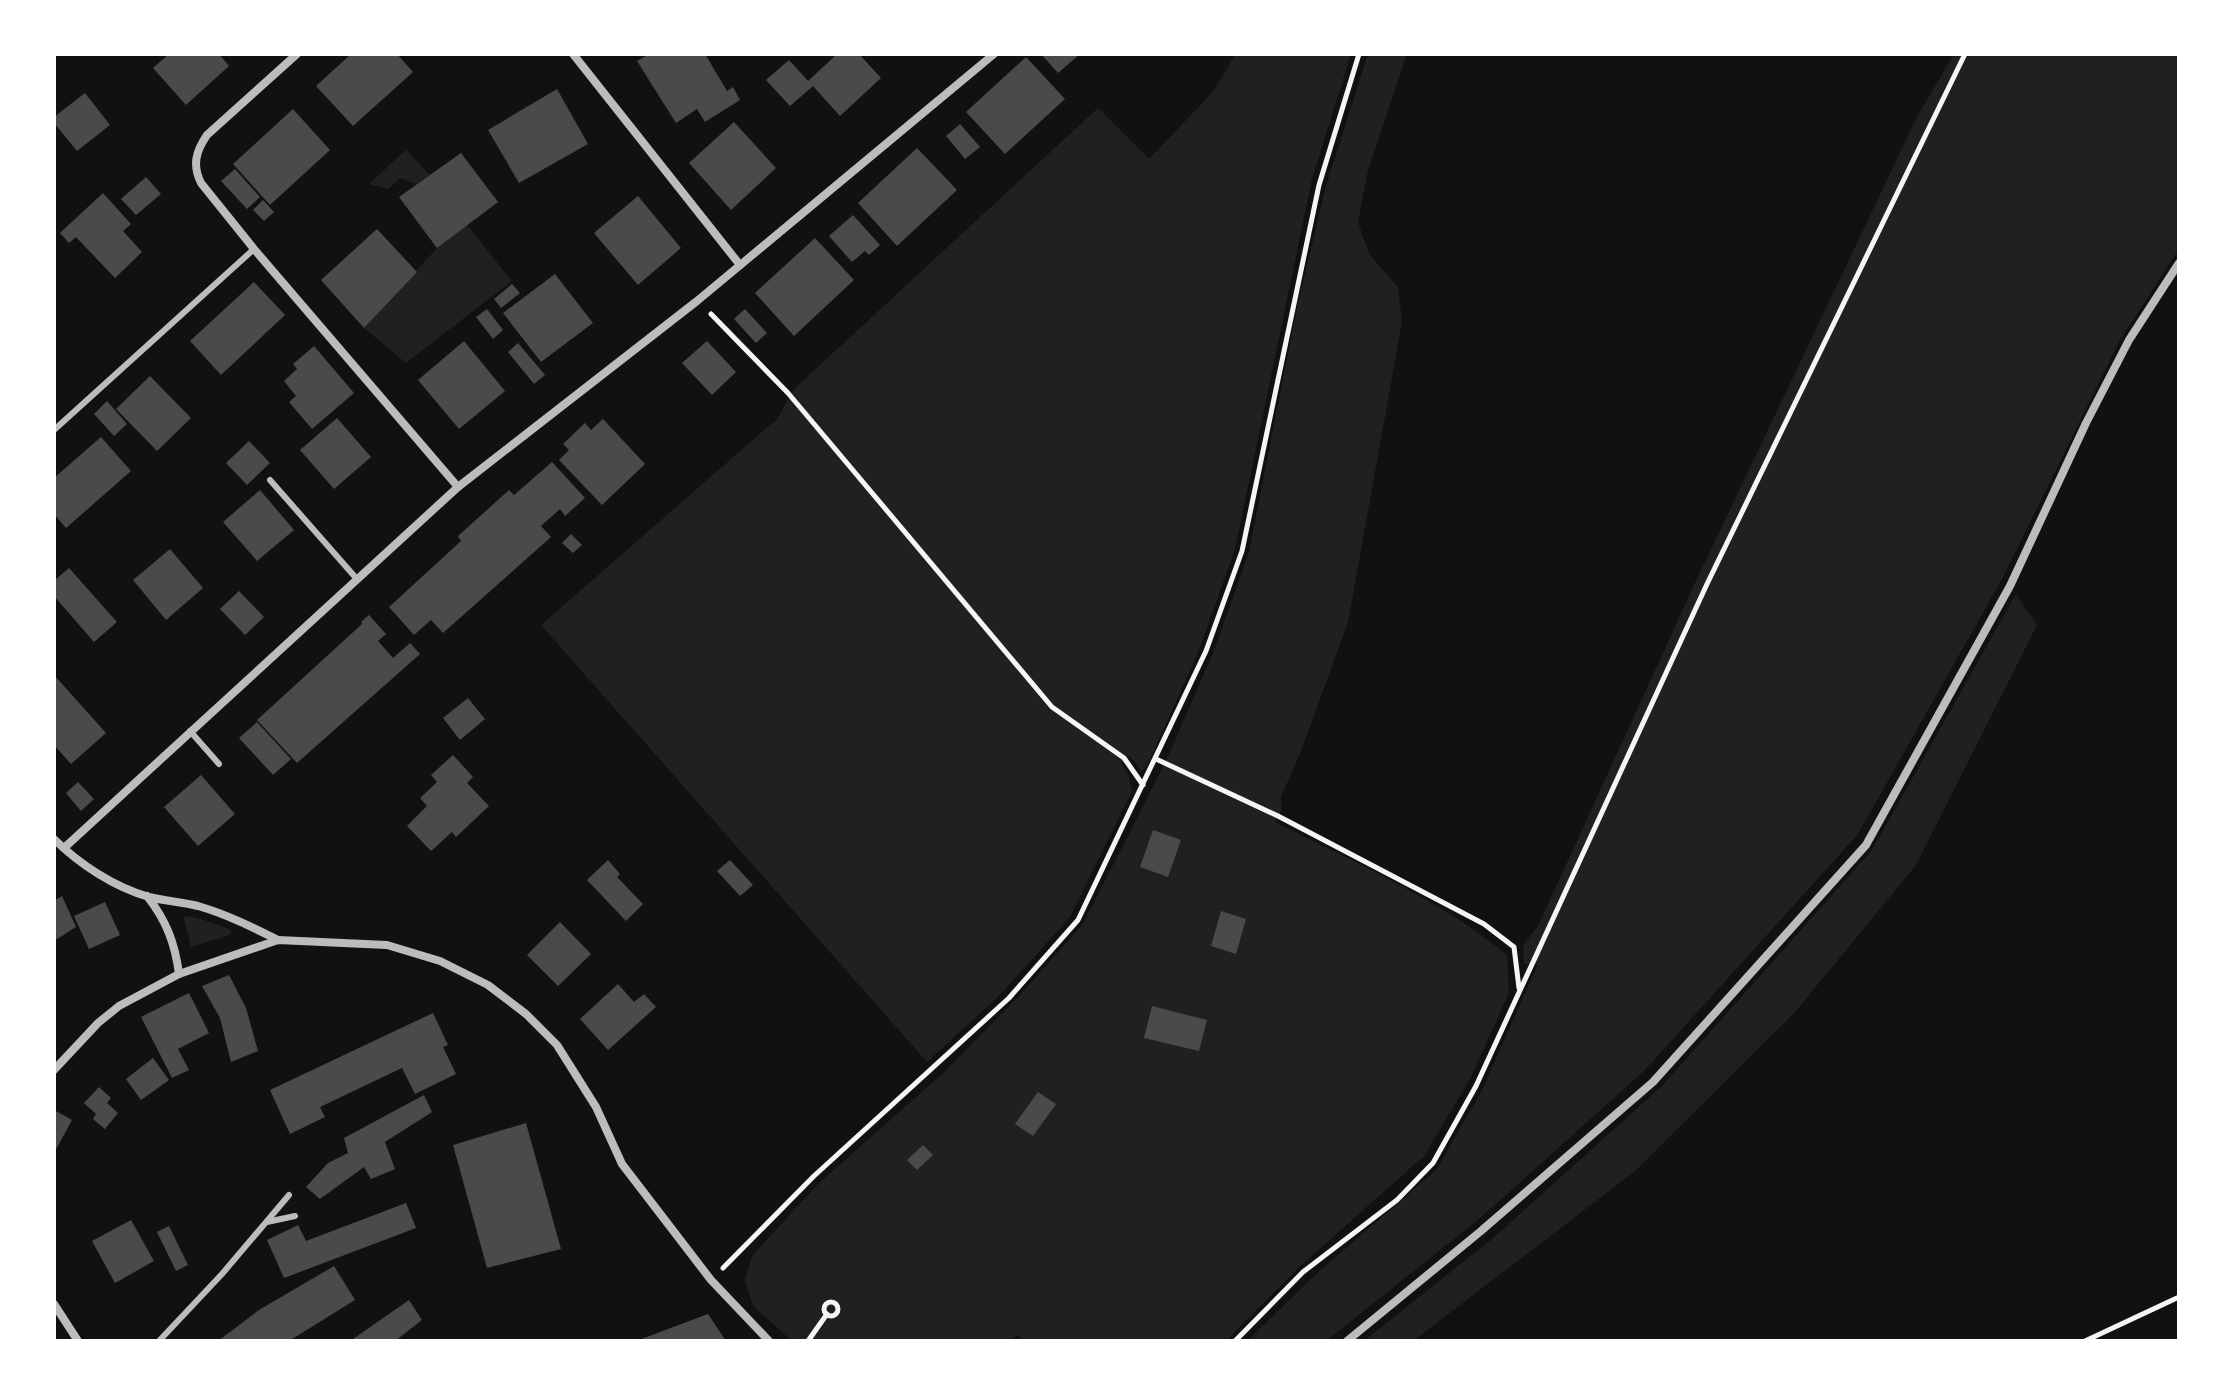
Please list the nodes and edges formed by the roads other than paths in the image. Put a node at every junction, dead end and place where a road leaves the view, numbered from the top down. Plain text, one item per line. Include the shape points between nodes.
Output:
1 (297, 54) edge
2 (573, 54) edge
3 (994, 54) edge
4 (254, 249) junction
5 (2179, 263) edge
6 (740, 265) junction
7 (54, 430) edge
8 (270, 480) dead end
9 (458, 487) junction
10 (356, 578) junction
11 (190, 731) junction
12 (219, 764) dead end
13 (54, 839) edge
14 (64, 848) junction
15 (147, 896) junction
16 (278, 940) junction
17 (179, 974) junction
18 (54, 1070) edge
19 (289, 1195) dead end
20 (295, 1216) dead end
21 (267, 1222) junction
22 (54, 1304) edge
23 (78, 1341) edge
24 (159, 1341) edge
25 (769, 1341) edge
26 (1347, 1341) edge

1 - 4 street via 207,135 196,157 201,183
2 - 6 street
3 - 6 street
4 - 7 lane
4 - 9 street
5 - 26 street via 2129,340 2010,586 1866,845 1653,1082
6 - 9 street
8 - 10 lane
9 - 10 street
10 - 11 street
11 - 12 lane
11 - 14 street
13 - 14 street
14 - 15 street via 107,879
15 - 16 street via 197,906
15 - 17 street via 170,932
16 - 17 street
16 - 25 street via 387,945 414,952 468,973 526,1014 557,1045 596,1107 622,1164 711,1280
17 - 18 street via 119,1006
19 - 21 lane
20 - 21 lane
21 - 24 lane
22 - 23 street

